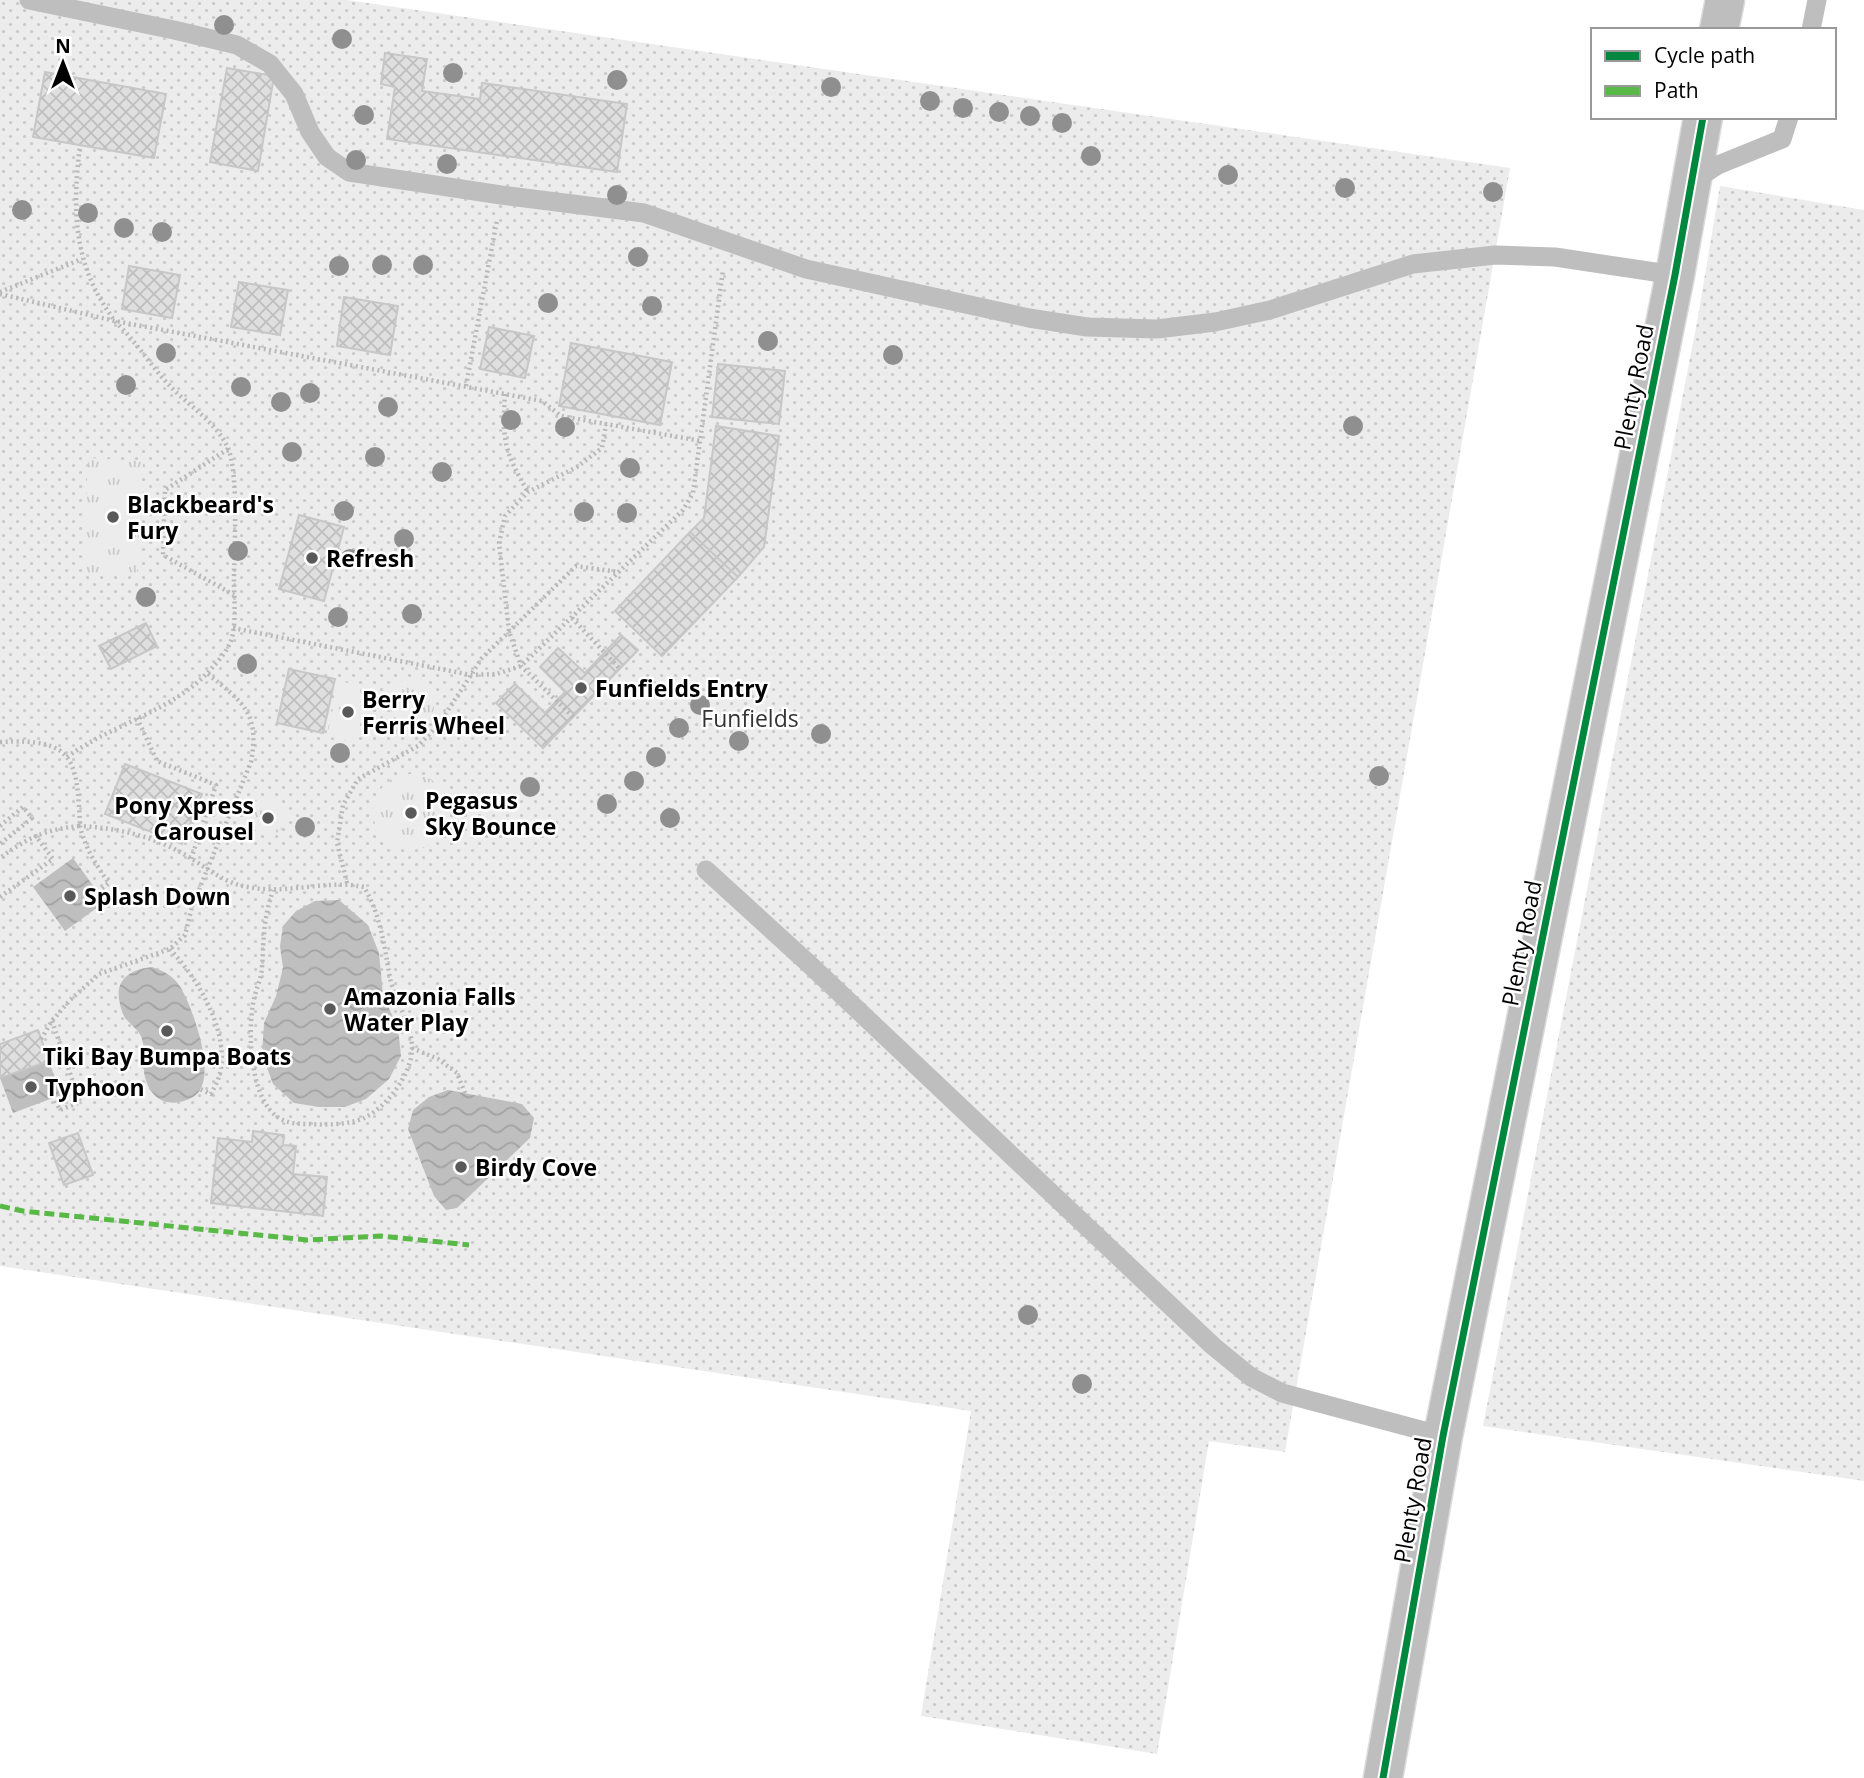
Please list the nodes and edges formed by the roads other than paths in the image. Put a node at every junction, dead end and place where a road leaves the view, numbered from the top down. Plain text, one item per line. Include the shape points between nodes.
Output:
1 (29, 0) edge
2 (1725, 0) edge
3 (1817, 0) edge
4 (1719, 28) edge
5 (1811, 28) edge
6 (1703, 119) edge
7 (1788, 119) edge
8 (1691, 182) junction
9 (1675, 275) junction
10 (706, 870) dead end
11 (1443, 1436) junction
12 (1383, 1778) edge

1 - 9 lane via 237,45 270,64 294,94 327,157 349,172 644,213 819,272 1028,318 1157,330 1270,310 1413,264 1495,255 1555,257
2 - 4 main road
3 - 5 lane
6 - 8 main road, Plenty Road
7 - 8 lane via 1782,139
8 - 9 main road, Plenty Road
9 - 11 main road, Plenty Road
10 - 11 lane via 1251,1377 1282,1392
11 - 12 main road, Plenty Road

